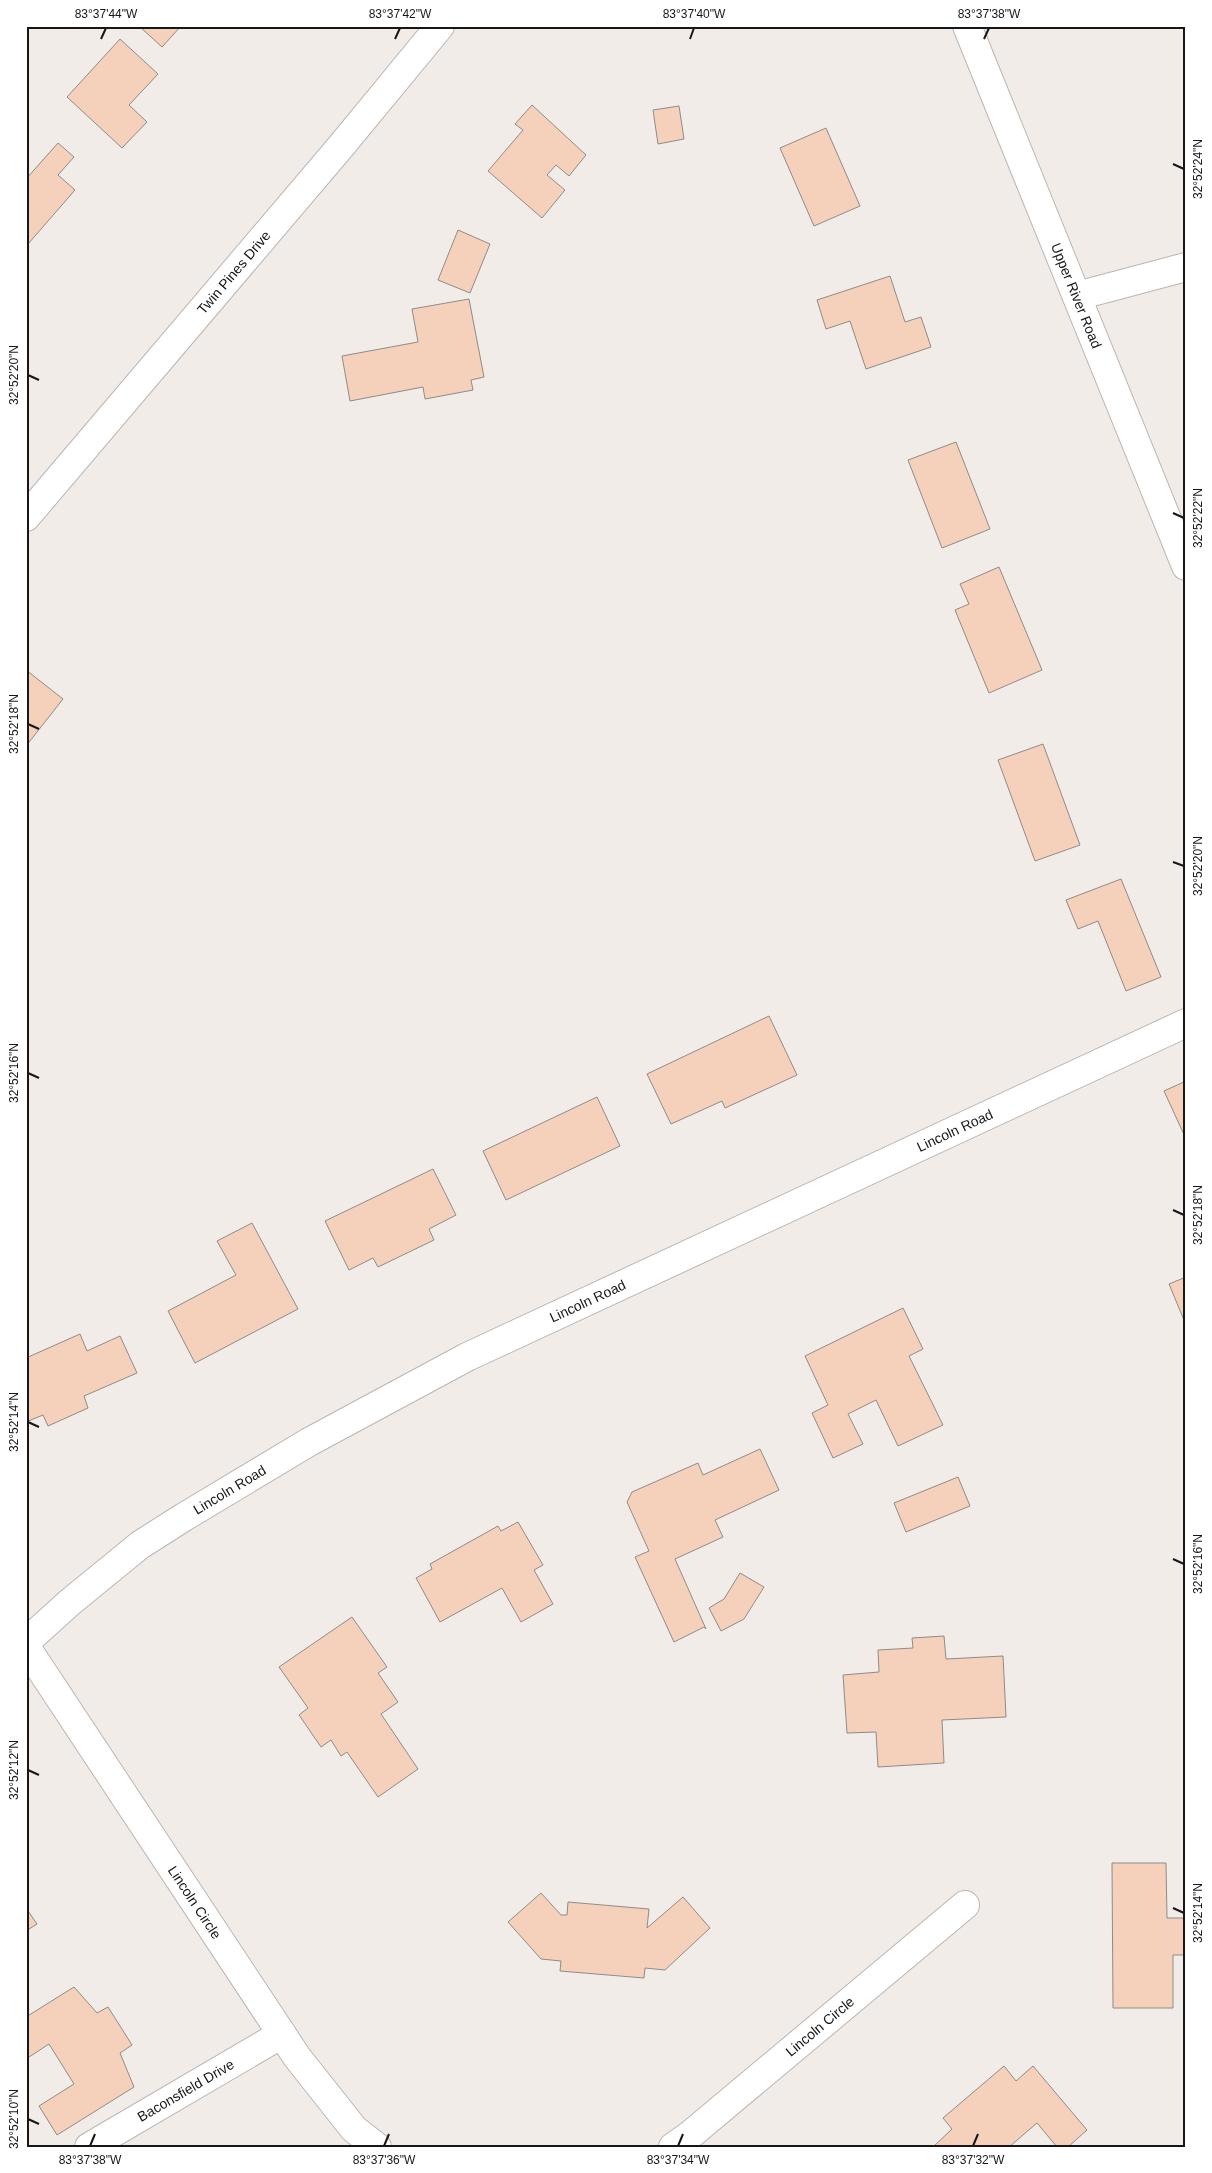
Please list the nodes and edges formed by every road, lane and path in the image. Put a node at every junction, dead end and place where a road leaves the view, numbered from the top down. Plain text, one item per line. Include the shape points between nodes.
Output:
1 (440, 26) edge
2 (967, 26) edge
3 (1186, 267) edge
4 (1078, 296) junction
5 (26, 517) edge
6 (1186, 566) edge
7 (1186, 1023) edge
8 (26, 1642) edge
9 (26, 1647) edge
10 (965, 1905) dead end
11 (282, 2034) junction
12 (88, 2147) edge
13 (377, 2147) edge
14 (673, 2147) edge

1 - 5 street, Twin Pines Drive
2 - 4 street, Upper River Road
3 - 4 street
4 - 6 street, Upper River Road
7 - 8 street, Lincoln Road via 458,1362 309,1442 140,1545
9 - 11 street, Lincoln Circle
10 - 14 street, Lincoln Circle
11 - 12 street, Baconsfield Drive
11 - 13 street, Lincoln Circle via 354,2129

